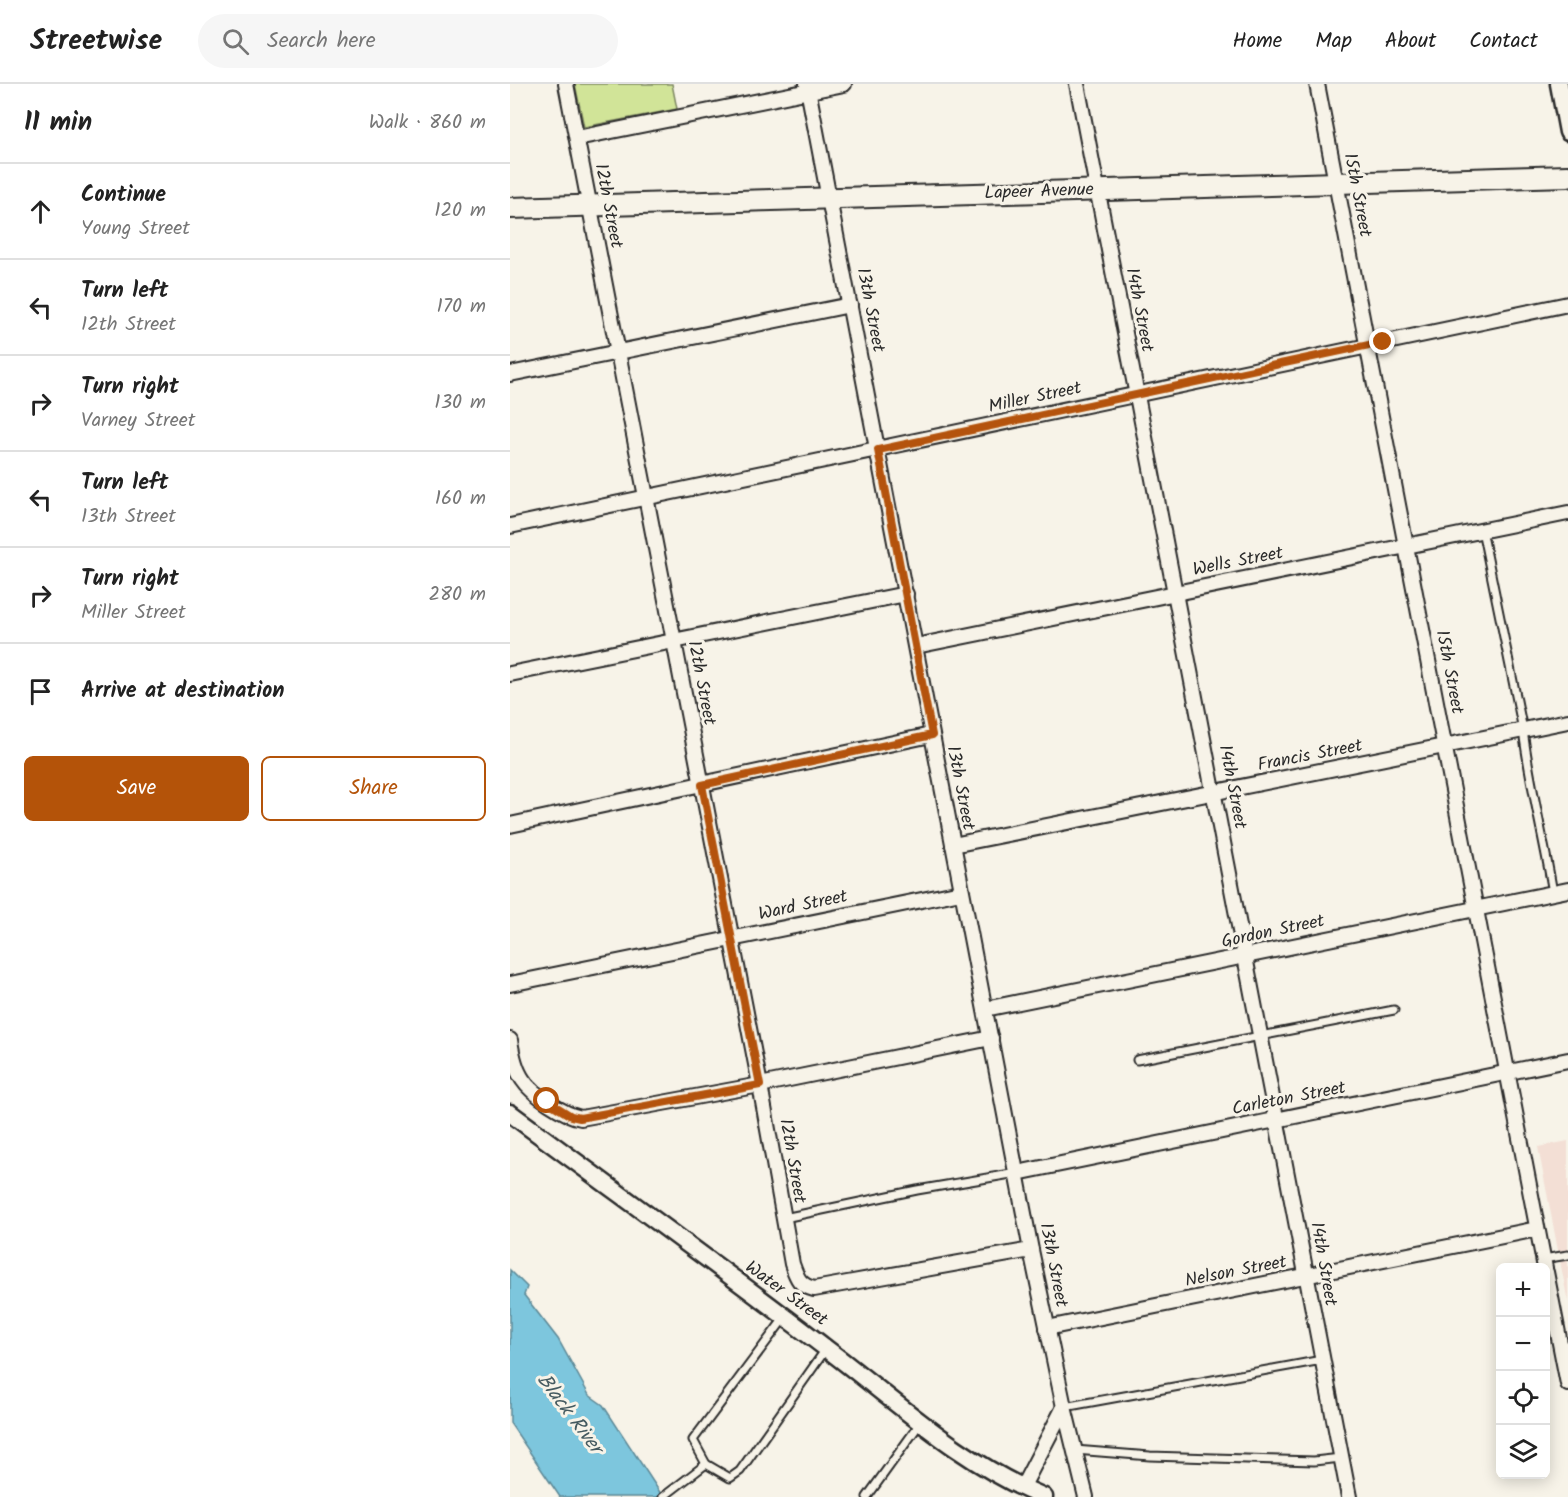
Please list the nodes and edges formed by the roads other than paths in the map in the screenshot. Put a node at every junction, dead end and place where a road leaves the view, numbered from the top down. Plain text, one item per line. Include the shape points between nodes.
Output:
1 (566, 84) edge
2 (844, 84) edge
3 (1077, 84) edge
4 (1317, 84) edge
5 (1559, 84) edge
6 (807, 88) edge
7 (1568, 132) edge
8 (577, 138) junction
9 (1568, 176) edge
10 (1337, 184) junction
11 (1098, 190) junction
12 (830, 199) junction
13 (589, 206) junction
14 (510, 208) edge
15 (850, 304) junction
16 (1568, 304) edge
17 (1368, 346) junction
18 (618, 352) junction
19 (510, 374) edge
20 (1137, 395) junction
21 (878, 450) junction
22 (646, 498) junction
23 (1568, 513) edge
24 (510, 526) edge
25 (1482, 530) junction
26 (1407, 547) junction
27 (1175, 593) junction
28 (906, 594) junction
29 (674, 640) junction
30 (916, 646) junction
31 (510, 674) edge
32 (1568, 721) edge
33 (1523, 730) junction
34 (932, 735) junction
35 (1445, 747) junction
36 (702, 785) junction
37 (1215, 794) junction
38 (510, 825) edge
39 (952, 845) junction
40 (1568, 890) edge
41 (961, 891) junction
42 (1553, 893) junction
43 (1477, 909) junction
44 (731, 939) junction
45 (1246, 956) junction
46 (510, 984) edge
47 (985, 1010) junction
48 (1394, 1011) dead end
49 (1262, 1036) junction
50 (991, 1038) junction
51 (510, 1040) edge
52 (1137, 1060) dead end
53 (1568, 1060) edge
54 (1508, 1072) junction
55 (760, 1085) junction
56 (510, 1113) edge
57 (1278, 1119) junction
58 (1017, 1173) junction
59 (783, 1218) junction
60 (1537, 1229) junction
61 (1031, 1250) junction
62 (1568, 1255) edge
63 (1543, 1263) edge
64 (1550, 1263) edge
65 (1307, 1276) junction
66 (1550, 1296) edge
67 (785, 1317) junction
68 (1047, 1328) junction
69 (826, 1348) junction
70 (1322, 1360) junction
71 (1568, 1384) edge
72 (1064, 1407) junction
73 (921, 1422) junction
74 (1074, 1450) junction
75 (1341, 1458) junction
76 (706, 1464) junction
77 (1022, 1488) junction
78 (663, 1497) edge
79 (867, 1497) edge
80 (1044, 1497) edge
81 (1086, 1497) edge
82 (1349, 1497) edge

1 - 8 street, 12th Street
2 - 6 street
3 - 11 street, 14th Street
4 - 10 street, 15th Street
5 - 7 street
6 - 8 street
6 - 12 street, 13th Street
8 - 13 street, 12th Street
9 - 10 main road, Lapeer Avenue
10 - 11 main road, Lapeer Avenue
10 - 17 street, 15th Street
11 - 12 main road, Lapeer Avenue
11 - 20 street, 14th Street
12 - 13 main road, Lapeer Avenue
12 - 15 street, 13th Street
13 - 14 main road, Lapeer Avenue
13 - 18 street, 12th Street
15 - 18 street
15 - 21 street, 13th Street
16 - 17 street, Miller Street
17 - 20 street, Miller Street
17 - 26 street, 15th Street
18 - 19 street
18 - 22 street, 12th Street
20 - 21 street, Miller Street
20 - 27 street, 14th Street
21 - 22 street, Miller Street
21 - 28 street, 13th Street
22 - 24 street, Miller Street
22 - 29 street, 12th Street
23 - 25 street, Wells Street
25 - 26 street, Wells Street
25 - 33 lane
26 - 27 street, Wells Street
26 - 35 street, 15th Street
27 - 30 street, Wells Street
27 - 37 street, 14th Street
28 - 29 street
28 - 30 street, 13th Street
29 - 31 street
29 - 36 street, 12th Street
30 - 34 street, 13th Street
32 - 33 street, Francis Street
33 - 35 street, Francis Street
33 - 42 lane
34 - 36 street
34 - 39 street, 13th Street
35 - 37 street, Francis Street
35 - 43 street, 15th Street
36 - 38 street
36 - 44 street, 12th Street
37 - 39 street, Francis Street
37 - 45 street, 14th Street
39 - 41 street, 13th Street
40 - 42 street, Gordon Street
41 - 44 street, Ward Street
41 - 47 street, 13th Street
42 - 43 street, Gordon Street
43 - 45 street, Gordon Street
43 - 54 street, 15th Street
44 - 46 street, Ward Street
44 - 55 street, 12th Street
45 - 47 street, Gordon Street
45 - 49 street, 14th Street
47 - 50 street, 13th Street
48 - 49 lane
49 - 52 lane
49 - 57 street, 14th Street
50 - 55 street
50 - 58 street, 13th Street
51 - 55 street via 517,1071 524,1082 547,1101 580,1118
53 - 54 street, Carleton Street
54 - 57 street, Carleton Street
54 - 60 street, 15th Street
55 - 59 street, 12th Street
56 - 67 street, Water Street
57 - 58 street, Carleton Street
57 - 65 street, 14th Street
58 - 59 lane
58 - 61 street, 13th Street
59 - 61 street, 12th Street via 797,1277 804,1286 814,1289
60 - 63 street, 15th Street
60 - 65 street, Nelson Street
61 - 68 street, 13th Street
62 - 64 lane
65 - 68 street, Nelson Street
65 - 70 street, 14th Street
66 - 71 street, 15th Street
67 - 69 street, Water Street
67 - 76 lane via 693,1440
68 - 72 street, 13th Street
69 - 73 street, Water Street
69 - 76 lane via 740,1471 730,1478
70 - 72 lane
70 - 75 street, 14th Street
72 - 74 street, 13th Street
72 - 77 street
73 - 77 street, Water Street via 969,1458
73 - 79 lane
74 - 75 lane via 1314,1461
74 - 81 street, 13th Street
75 - 82 street, 14th Street
76 - 78 lane
77 - 80 street, Water Street

